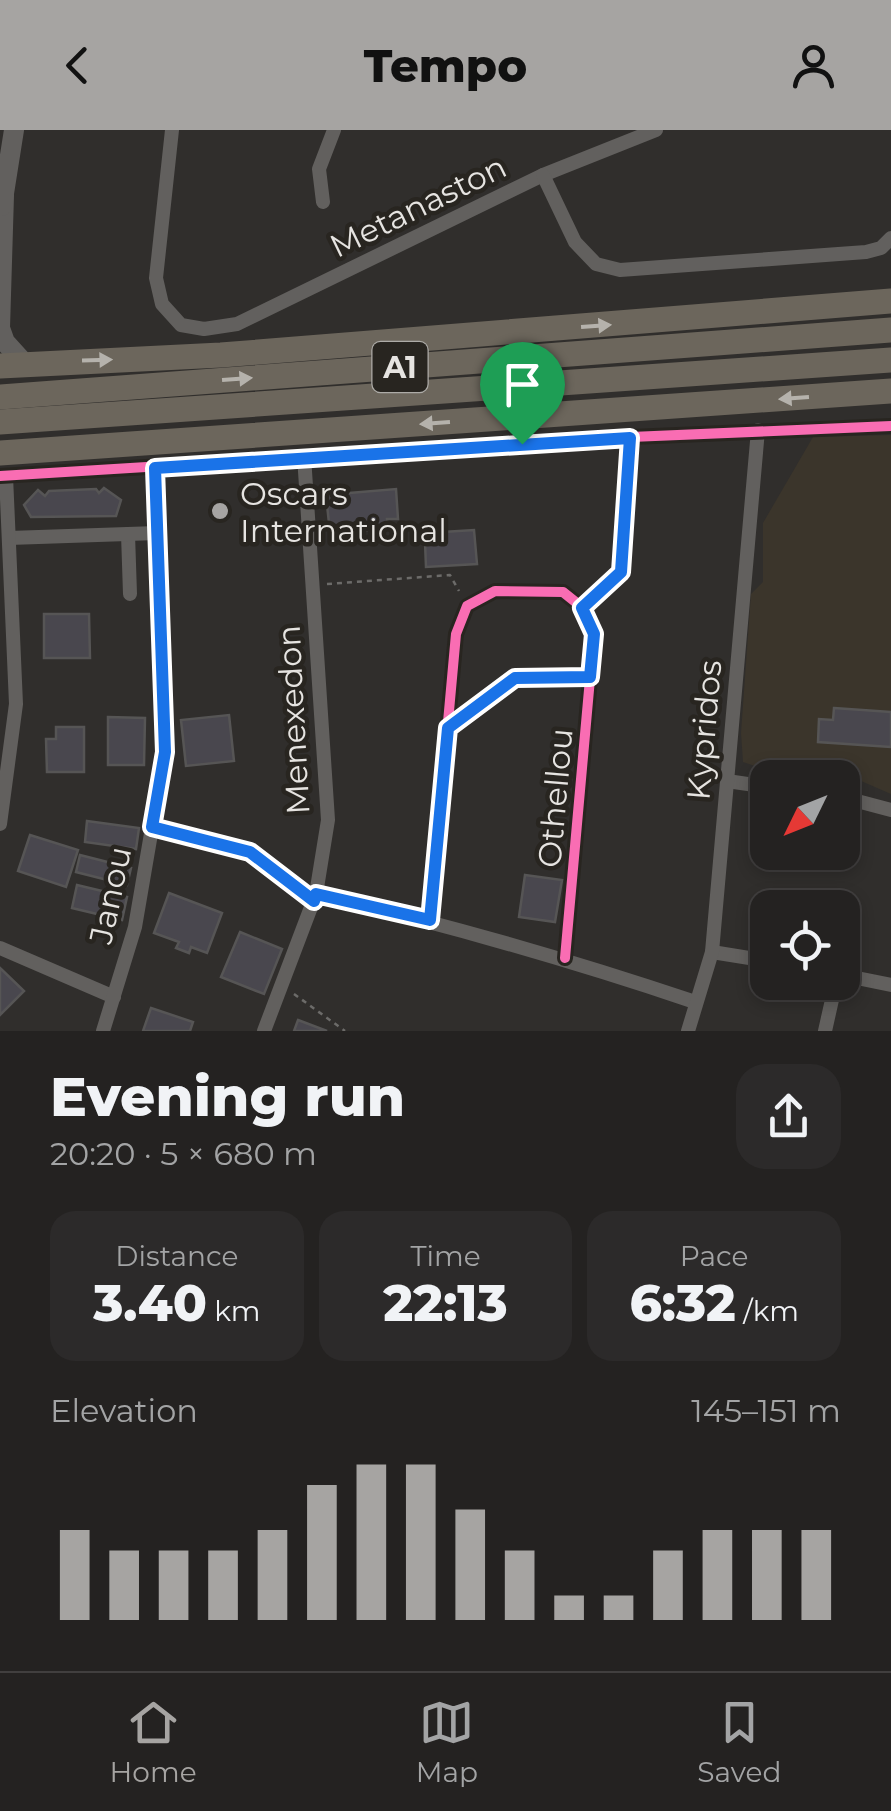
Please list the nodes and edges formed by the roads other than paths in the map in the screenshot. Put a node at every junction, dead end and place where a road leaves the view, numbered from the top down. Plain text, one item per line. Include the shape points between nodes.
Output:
1 (14, 130) edge
2 (172, 130) edge
3 (334, 130) edge
4 (656, 130) edge
5 (4, 165) edge
6 (544, 175) junction
7 (323, 202) dead end
8 (2, 204) edge
9 (891, 238) edge
10 (891, 301) edge
11 (891, 316) edge
12 (891, 330) edge
13 (800, 336) junction
14 (891, 360) edge
15 (12, 364) edge
16 (743, 371) junction
17 (891, 374) edge
18 (891, 391) edge
19 (0, 398) edge
20 (0, 422) edge
21 (891, 426) edge
22 (758, 430) junction
23 (304, 456) junction
24 (2, 468) edge
25 (155, 468) junction
26 (157, 533) junction
27 (128, 534) junction
28 (9, 538) junction
29 (130, 594) dead end
30 (7, 629) edge
31 (727, 781) junction
32 (4, 782) edge
33 (750, 784) edge
34 (860, 802) edge
35 (891, 810) edge
36 (0, 824) edge
37 (315, 898) junction
38 (430, 920) junction
39 (0, 948) edge
40 (712, 952) junction
41 (565, 958) junction
42 (750, 958) edge
43 (860, 979) edge
44 (891, 985) edge
45 (114, 997) junction
46 (832, 1000) edge
47 (695, 1002) junction
48 (103, 1031) edge
49 (264, 1031) edge
50 (688, 1031) edge
51 (825, 1031) edge

1 - 5 main road
2 - 6 street, Metanaston via 156,278 162,304 180,324 204,329 237,324
3 - 7 street via 319,169
4 - 6 street, Metanaston
5 - 8 main road
6 - 9 street via 575,242 596,264 620,270 866,252
8 - 15 main road via 0,328
15 -> 10 highway via 221,355
11 - 13 highway
12 - 13 highway
19 -> 13 highway, A1
14 - 16 highway
16 - 17 highway
16 - 20 highway, A1
18 -> 24 highway
21 - 22 street
22 - 23 street
22 - 31 street, Kypridos
23 - 25 street
23 - 37 street, Menexedon via 328,820
24 - 25 street
24 - 28 street
25 - 26 street, Janou
26 - 27 street
26 - 45 street, Janou via 165,752 135,928
27 - 28 street
27 - 29 street
28 - 30 street
30 - 32 street via 16,704
31 - 33 street
31 - 40 street, Kypridos
32 - 36 street
34 - 35 street
37 - 38 street
37 - 49 street, Menexedon
38 - 41 street
38 - 41 street, Othellou via 456,634 467,606 495,591 564,592 582,608 594,634
39 - 45 street
40 - 42 street
40 - 47 street, Kypridos
41 - 47 street
43 - 44 street
45 - 48 street, Janou
46 - 51 street
47 - 50 street, Kypridos

